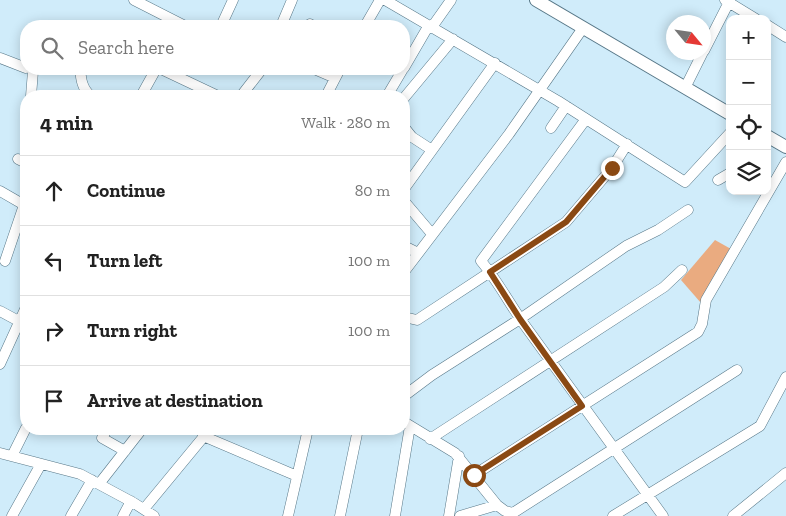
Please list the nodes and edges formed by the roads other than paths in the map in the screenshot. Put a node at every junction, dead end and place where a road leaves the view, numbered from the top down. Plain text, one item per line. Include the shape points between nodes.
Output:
1 (134, 0) edge
2 (233, 0) edge
3 (292, 0) edge
4 (380, 0) edge
5 (385, 0) edge
6 (451, 0) edge
7 (536, 0) edge
8 (728, 1) edge
9 (750, 15) edge
10 (171, 20) edge
11 (225, 20) edge
12 (284, 20) edge
13 (368, 20) edge
14 (431, 26) junction
15 (771, 27) edge
16 (583, 28) junction
17 (711, 36) edge
18 (786, 36) edge
19 (453, 39) junction
20 (0, 58) edge
21 (410, 58) edge
22 (699, 60) edge
23 (495, 63) junction
24 (20, 65) edge
25 (32, 75) edge
26 (81, 75) edge
27 (153, 75) edge
28 (172, 75) edge
29 (257, 75) edge
30 (336, 75) edge
31 (399, 75) edge
32 (684, 88) junction
33 (30, 90) edge
34 (85, 90) edge
35 (144, 90) edge
36 (200, 90) edge
37 (246, 90) edge
38 (329, 90) edge
39 (390, 90) edge
40 (410, 91) edge
41 (540, 91) junction
42 (566, 106) junction
43 (726, 112) edge
44 (586, 119) junction
45 (551, 128) dead end
46 (410, 134) edge
47 (726, 137) edge
48 (627, 144) junction
49 (432, 150) junction
50 (786, 162) edge
51 (726, 175) edge
52 (718, 180) dead end
53 (410, 181) edge
54 (0, 191) edge
55 (20, 202) edge
56 (410, 208) edge
57 (688, 210) dead end
58 (20, 219) edge
59 (432, 234) junction
60 (410, 249) edge
61 (418, 253) junction
62 (5, 261) dead end
63 (410, 264) edge
64 (682, 270) dead end
65 (490, 272) junction
66 (0, 311) edge
67 (410, 318) edge
68 (520, 319) junction
69 (20, 322) edge
70 (20, 329) edge
71 (551, 361) junction
72 (0, 364) edge
73 (737, 370) dead end
74 (786, 377) edge
75 (410, 392) edge
76 (582, 406) junction
77 (410, 426) edge
78 (22, 435) edge
79 (104, 435) edge
80 (137, 435) edge
81 (205, 435) edge
82 (211, 435) edge
83 (307, 435) edge
84 (357, 435) edge
85 (406, 435) edge
86 (430, 439) junction
87 (614, 449) junction
88 (125, 451) junction
89 (0, 453) edge
90 (12, 456) junction
91 (458, 456) junction
92 (41, 464) junction
93 (786, 473) edge
94 (474, 475) junction
95 (298, 476) junction
96 (96, 482) junction
97 (647, 494) junction
98 (131, 501) junction
99 (498, 505) junction
100 (144, 509) junction
101 (12, 516) edge
102 (70, 516) edge
103 (123, 516) edge
104 (154, 516) edge
105 (288, 516) edge
106 (340, 516) edge
107 (395, 516) edge
108 (449, 516) edge
109 (460, 516) edge
110 (613, 516) edge
111 (663, 516) edge
112 (733, 516) edge

1 - 10 street
2 - 11 street
3 - 12 street
4 - 13 street
5 - 14 street
6 - 14 street
7 - 16 street
8 - 9 street
8 - 17 street
14 - 19 street
14 - 21 street
15 - 18 street
16 - 32 street
16 - 41 street
19 - 23 street
19 - 40 street
20 - 24 street
22 - 32 street
23 - 41 street
23 - 49 street
25 - 33 street
26 - 34 street
27 - 35 street
28 - 36 street
29 - 37 street
30 - 38 street
31 - 39 street
32 - 43 street
41 - 42 street
41 - 59 street
42 - 44 street
42 - 45 street
44 - 48 street
44 - 65 street via 480,261
46 - 49 street
47 - 48 street via 685,182
48 - 65 street via 612,168 566,222
49 - 53 street
50 - 76 street via 706,300 698,332
51 - 52 street
54 - 55 street
56 - 59 street
57 - 68 street via 626,246
58 - 62 street
59 - 61 street
60 - 61 street
61 - 63 street
64 - 71 street via 664,287
65 - 67 street via 417,320
65 - 68 street
66 - 69 street
68 - 71 street
68 - 75 street
70 - 72 street
71 - 76 street
71 - 86 street
73 - 87 street
74 - 97 street via 760,426
76 - 87 street
76 - 94 street
77 - 86 street
78 - 90 street
79 - 88 street via 102,438
80 - 88 street
81 - 100 street
82 - 95 street
83 - 95 street
84 - 106 street
85 - 107 street
86 - 91 street
87 - 97 street
87 - 99 street via 513,513
88 - 96 street
89 - 90 street
90 - 92 street
91 - 94 street
91 - 108 street
92 - 96 street via 80,474
92 - 101 street
93 - 112 street
94 - 99 street
95 - 105 street
96 - 98 street
96 - 102 street
97 - 110 street
97 - 111 street
98 - 100 street
98 - 103 street
99 - 109 street
100 - 104 street

